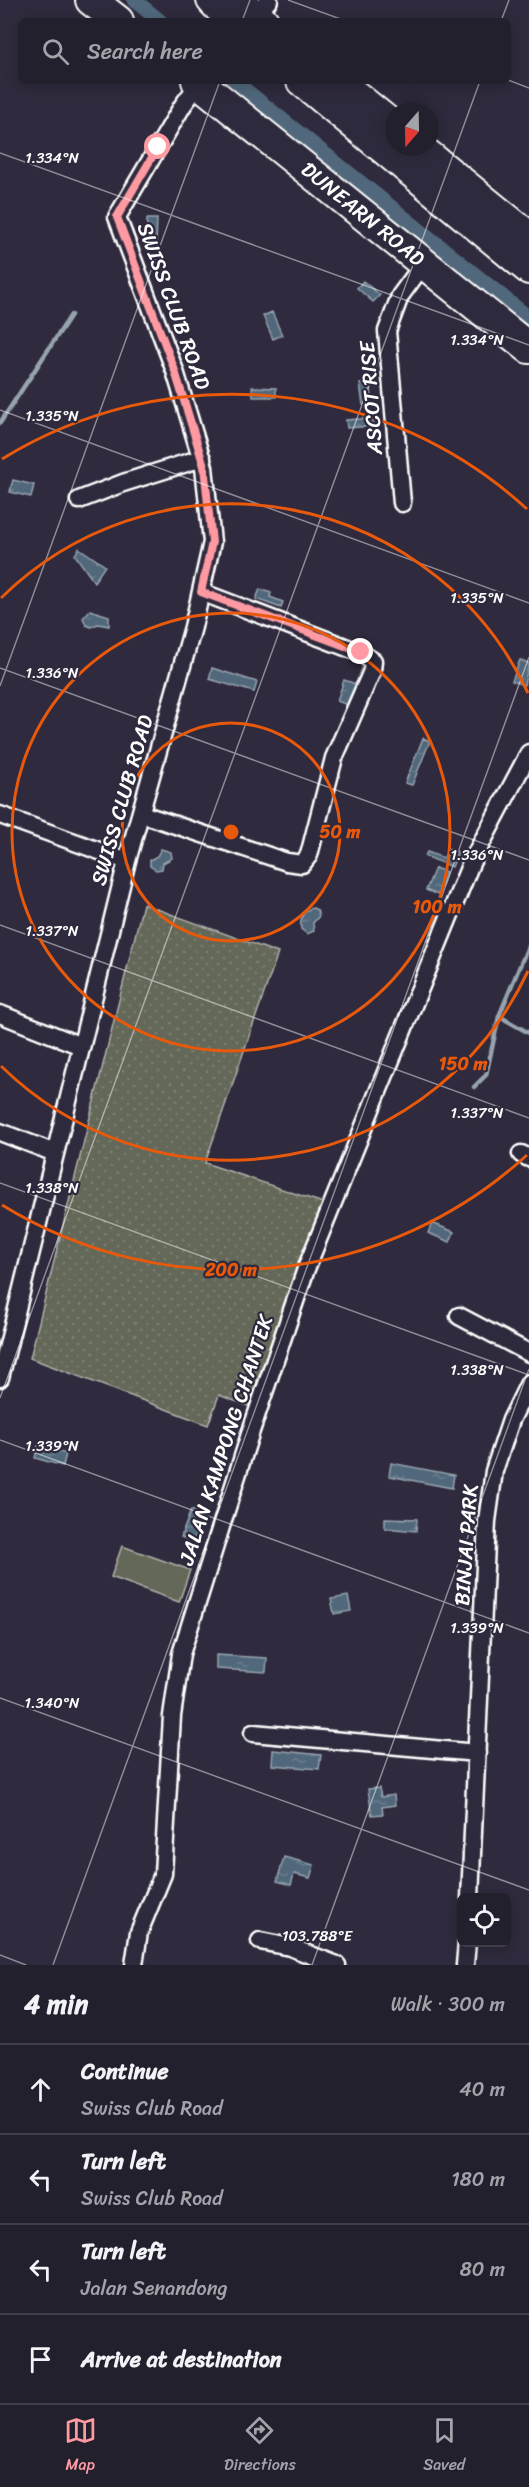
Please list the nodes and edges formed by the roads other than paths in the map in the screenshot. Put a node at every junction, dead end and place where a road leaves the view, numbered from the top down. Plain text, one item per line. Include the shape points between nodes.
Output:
1 (91, 0) edge
2 (212, 0) edge
3 (251, 11) edge
4 (114, 18) edge
5 (198, 84) edge
6 (201, 84) edge
7 (306, 84) edge
8 (341, 84) edge
9 (385, 121) edge
10 (429, 156) edge
11 (529, 237) edge
12 (424, 263) junction
13 (529, 269) edge
14 (529, 348) edge
15 (202, 458) junction
16 (79, 500) dead end
17 (402, 503) dead end
18 (201, 592) junction
19 (529, 753) edge
20 (142, 814) junction
21 (0, 815) edge
22 (127, 861) junction
23 (0, 1014) edge
24 (81, 1046) junction
25 (0, 1132) edge
26 (55, 1153) junction
27 (459, 1317) dead end
28 (529, 1353) edge
29 (0, 1378) edge
30 (529, 1383) edge
31 (253, 1732) dead end
32 (477, 1753) junction
33 (470, 1893) edge
34 (260, 1941) dead end
35 (467, 1947) edge
36 (134, 1965) edge
37 (337, 1965) edge
38 (465, 1965) edge

1 - 4 highway
2 - 3 highway
5 - 15 street, SWISS CLUB ROAD via 117,217 175,371
6 - 12 highway, DUNEARN ROAD
7 - 13 highway
8 - 9 highway
10 - 11 highway
12 - 14 highway, DUNEARN ROAD
12 - 17 street, ASCOT RISE via 400,296 387,331
15 - 16 street
15 - 18 street, SWISS CLUB ROAD via 212,542
18 - 20 street, SWISS CLUB ROAD
18 - 20 street via 361,652 373,661 372,671 334,758 309,855 302,864
19 - 36 street, JALAN KAMPONG CHANTEK via 471,863 306,1269 251,1431 180,1654 172,1716 163,1874 140,1932
20 - 22 street, SWISS CLUB ROAD
21 - 22 street
22 - 24 street, SWISS CLUB ROAD
23 - 24 street
24 - 26 street, SWISS CLUB ROAD
25 - 26 street
26 - 29 street, SWISS CLUB ROAD
27 - 28 street
30 - 32 street, BINJAI PARK via 511,1420 494,1471 488,1511
31 - 32 street
32 - 33 street, BINJAI PARK
34 - 37 street via 290,1947
35 - 38 street

